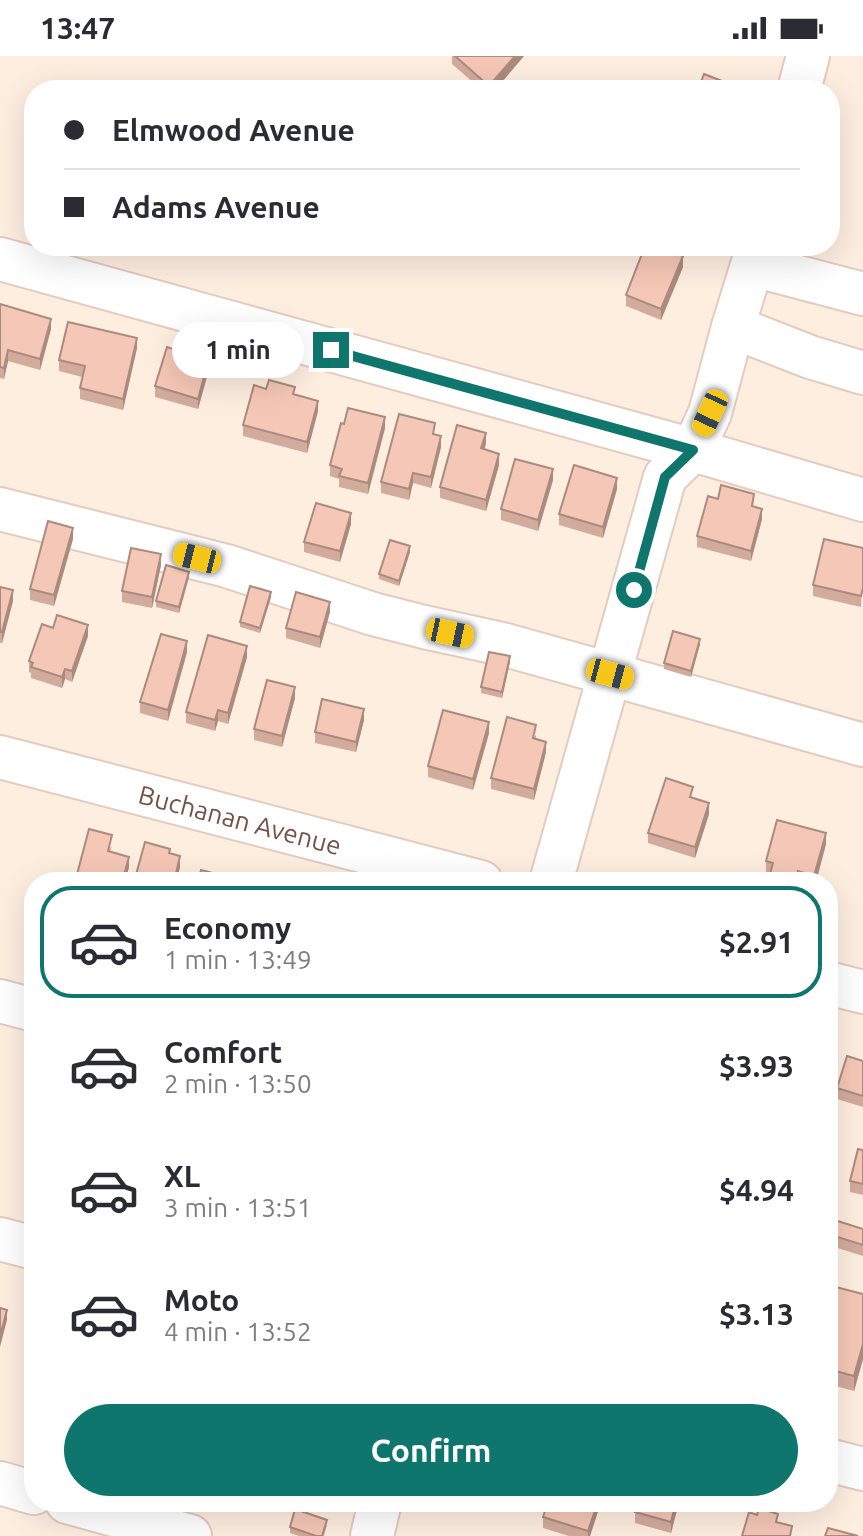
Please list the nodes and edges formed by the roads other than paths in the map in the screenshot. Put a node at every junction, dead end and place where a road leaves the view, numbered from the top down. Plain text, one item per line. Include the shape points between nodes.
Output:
1 (808, 56) edge
2 (802, 80) edge
3 (756, 256) edge
4 (0, 259) edge
5 (863, 294) edge
6 (733, 327) junction
7 (863, 373) edge
8 (693, 450) junction
9 (863, 500) edge
10 (0, 509) edge
11 (610, 674) junction
12 (863, 745) edge
13 (0, 757) edge
14 (443, 872) edge
15 (554, 872) edge
16 (838, 986) edge
17 (863, 992) edge
18 (0, 1001) edge
19 (24, 1007) edge
20 (0, 1239) edge
21 (24, 1245) edge
22 (838, 1463) edge
23 (863, 1469) edge
24 (0, 1483) edge
25 (24, 1490) edge
26 (103, 1512) edge
27 (378, 1512) edge
28 (190, 1536) edge
29 (372, 1536) edge

1 - 2 street
3 - 5 street
3 - 6 street
4 - 8 street
6 - 7 street
6 - 8 street via 710,413
8 - 9 street
8 - 11 street via 665,477
10 - 11 street via 227,566 373,614
11 - 12 street
11 - 15 street
13 - 14 street, Buchanan Avenue
16 - 17 street
18 - 19 street
20 - 21 street
22 - 23 street
24 - 25 street
26 - 28 street
27 - 29 street

